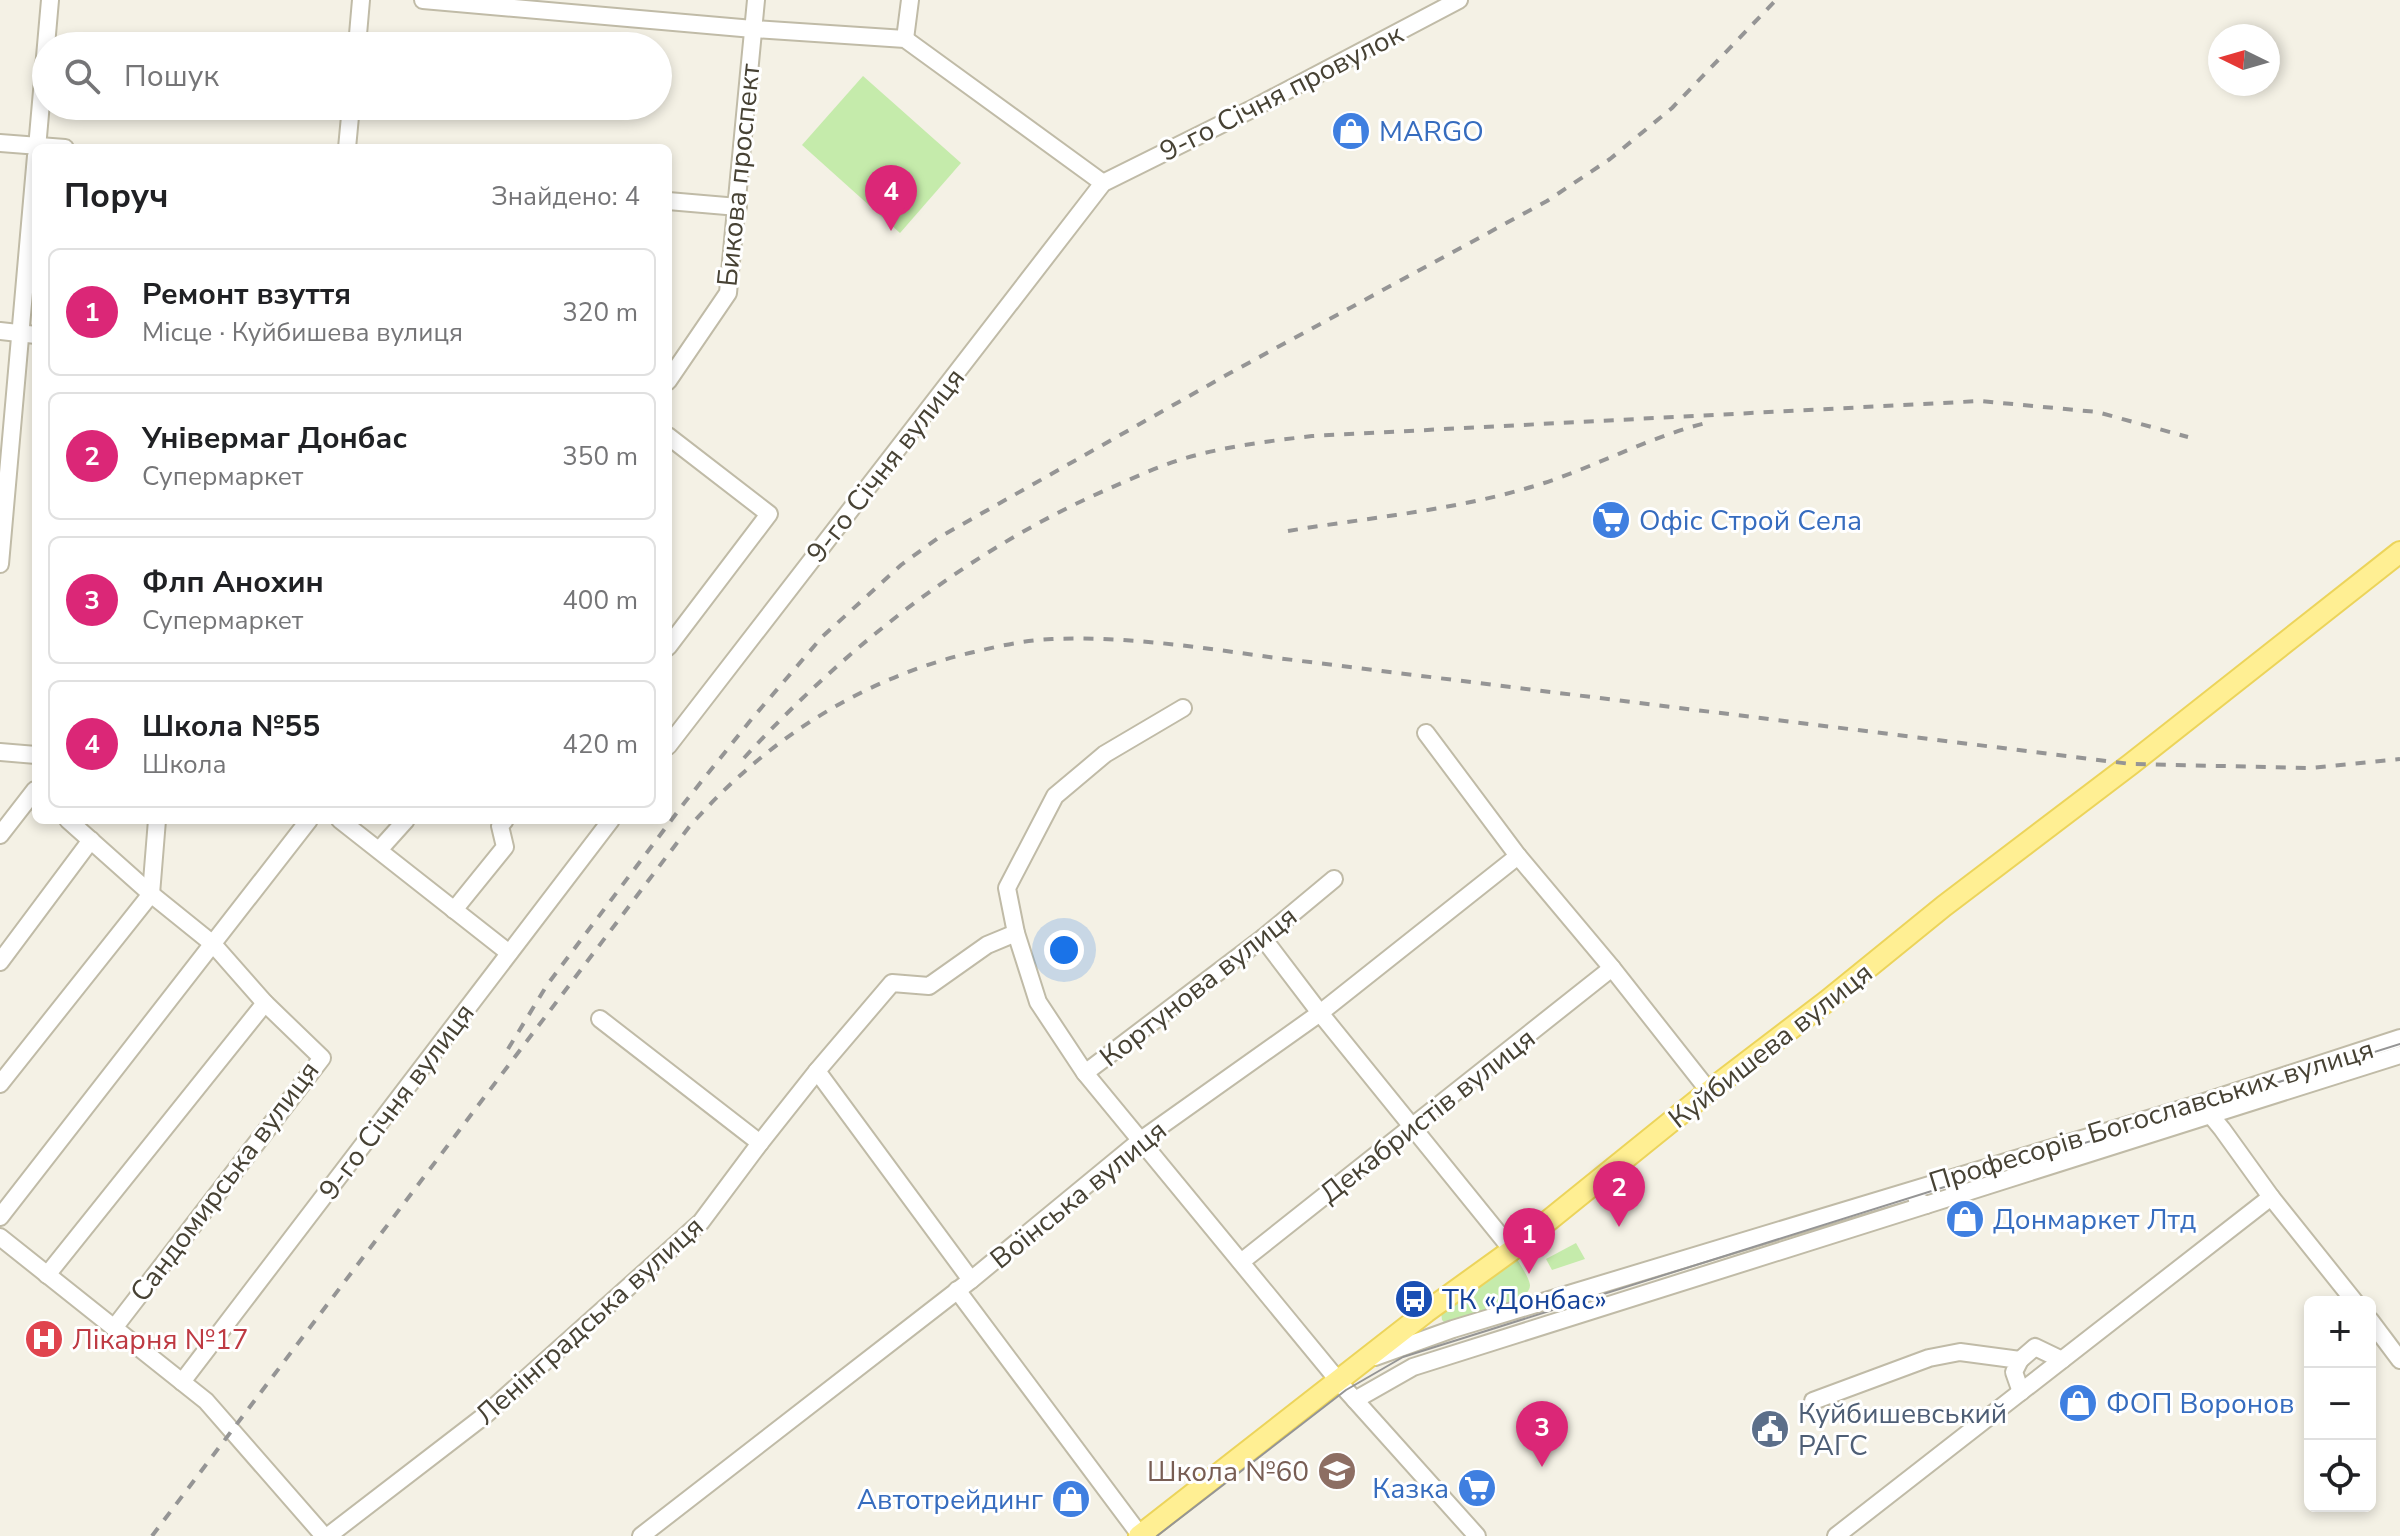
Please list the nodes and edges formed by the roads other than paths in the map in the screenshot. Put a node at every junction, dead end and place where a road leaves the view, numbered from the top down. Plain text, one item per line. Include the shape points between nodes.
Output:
1 (50, 0) edge
2 (361, 0) edge
3 (423, 0) edge
4 (756, 0) edge
5 (910, 0) edge
6 (1459, 0) edge
7 (753, 29) junction
8 (47, 32) edge
9 (358, 32) edge
10 (905, 39) junction
11 (39, 120) edge
12 (350, 120) edge
13 (0, 143) edge
14 (37, 144) edge
15 (347, 144) edge
16 (32, 149) edge
17 (1103, 183) junction
18 (672, 201) edge
19 (738, 207) junction
20 (32, 255) edge
21 (0, 331) edge
22 (29, 334) edge
23 (672, 375) edge
24 (672, 439) edge
25 (2400, 552) edge
26 (0, 564) edge
27 (672, 642) edge
28 (1183, 708) dead end
29 (1426, 733) dead end
30 (672, 741) edge
31 (0, 752) edge
32 (32, 755) edge
33 (32, 795) edge
34 (73, 824) edge
35 (157, 824) edge
36 (306, 824) edge
37 (345, 824) edge
38 (402, 824) edge
39 (502, 824) edge
40 (608, 824) edge
41 (0, 835) edge
42 (91, 840) junction
43 (379, 850) junction
44 (1518, 856) junction
45 (1334, 879) dead end
46 (151, 894) junction
47 (454, 910) junction
48 (1016, 933) junction
49 (1263, 938) junction
50 (213, 944) junction
51 (509, 953) junction
52 (0, 962) edge
53 (1612, 968) junction
54 (265, 1003) junction
55 (1320, 1013) junction
56 (600, 1019) dead end
57 (2400, 1038) edge
58 (2400, 1055) edge
59 (817, 1071) junction
60 (1085, 1073) junction
61 (0, 1084) edge
62 (1709, 1091) junction
63 (2205, 1108) junction
64 (1411, 1127) junction
65 (1141, 1140) junction
66 (760, 1143) junction
67 (1901, 1192) junction
68 (2271, 1197) junction
69 (1926, 1205) junction
70 (0, 1217) edge
71 (0, 1237) edge
72 (1512, 1250) junction
73 (1241, 1262) junction
74 (47, 1275) junction
75 (964, 1285) junction
76 (2350, 1296) edge
77 (2376, 1324) edge
78 (114, 1328) junction
79 (2394, 1338) edge
80 (2020, 1360) junction
81 (2062, 1360) junction
82 (2400, 1360) edge
83 (1362, 1362) junction
84 (1338, 1380) junction
85 (182, 1382) junction
86 (2021, 1392) junction
87 (1355, 1400) junction
88 (1813, 1401) dead end
89 (326, 1536) edge
90 (641, 1536) edge
91 (1139, 1536) edge
92 (1477, 1536) edge
93 (1836, 1536) edge

1 - 8 street
2 - 9 street
3 - 7 street
4 - 7 street, Бикова проспект
5 - 10 street
6 - 17 street, 9-го Січня провулок
7 - 10 street
7 - 19 street, Бикова проспект
10 - 17 street
11 - 14 street
12 - 15 street
13 - 16 street
17 - 30 street, 9-го Січня вулиця
18 - 19 street
19 - 23 street, Бикова проспект via 728,293
20 - 22 street
21 - 22 street
22 - 26 street
24 - 27 street via 769,514
25 - 62 main road, Куйбишева вулиця
28 - 48 street, Кортунова вулиця via 1105,754 1055,796 1007,888
29 - 44 street
31 - 32 street
33 - 41 street
34 - 42 street, Сандомирська вулиця
35 - 46 street
36 - 50 street
37 - 43 street
38 - 43 street
39 - 47 street via 505,847
40 - 51 street, 9-го Січня вулиця
42 - 46 street, Сандомирська вулиця
42 - 52 street
43 - 47 street
44 - 53 street
44 - 55 street, Воїнська вулиця
45 - 49 street, Кортунова вулиця
46 - 50 street, Сандомирська вулиця
46 - 61 street
47 - 51 street
48 - 59 street, Ленінградська вулиця via 987,945 929,986 892,983
48 - 60 street, Кортунова вулиця via 1038,1002
49 - 55 street
49 - 60 street, Кортунова вулиця
50 - 54 street, Сандомирська вулиця
50 - 70 street
51 - 85 street, 9-го Січня вулиця
53 - 62 street
53 - 64 street, Декабристів вулиця
54 - 74 street
54 - 78 street, Сандомирська вулиця via 322,1058
55 - 64 street
55 - 65 street, Воїнська вулиця
56 - 66 street
57 - 63 street, Професорів Богославських вулиця
58 - 63 street, Професорів Богославських вулиця
59 - 66 street, Ленінградська вулиця
59 - 75 street
60 - 65 street
62 - 72 main road, Куйбишева вулиця
63 - 67 street, Професорів Богославських вулиця
63 - 68 street
63 - 69 street, Професорів Богославських вулиця
64 - 72 street
64 - 73 street, Декабристів вулиця
65 - 73 street
65 - 75 street, Воїнська вулиця
66 - 89 street, Ленінградська вулиця via 701,1222 484,1416
67 - 69 street, Професорів Богославських вулиця
67 - 83 street, Професорів Богославських вулиця via 1453,1329
68 - 76 street
68 - 81 street
69 - 87 street via 1413,1367
71 - 74 street
72 - 83 main road, Куйбишева вулиця
73 - 84 street
74 - 78 street
75 - 90 street, Воїнська вулиця
75 - 91 street
77 - 79 street
78 - 85 street
79 - 82 street
80 - 81 street via 2035,1347
80 - 86 street via 2014,1372
80 - 88 street via 1960,1352 1929,1358
81 - 86 street
83 - 84 main road, Куйбишева вулиця
84 - 87 street
84 - 91 main road, Куйбишева вулиця
85 - 89 street via 206,1401
86 - 93 street
87 - 92 street

